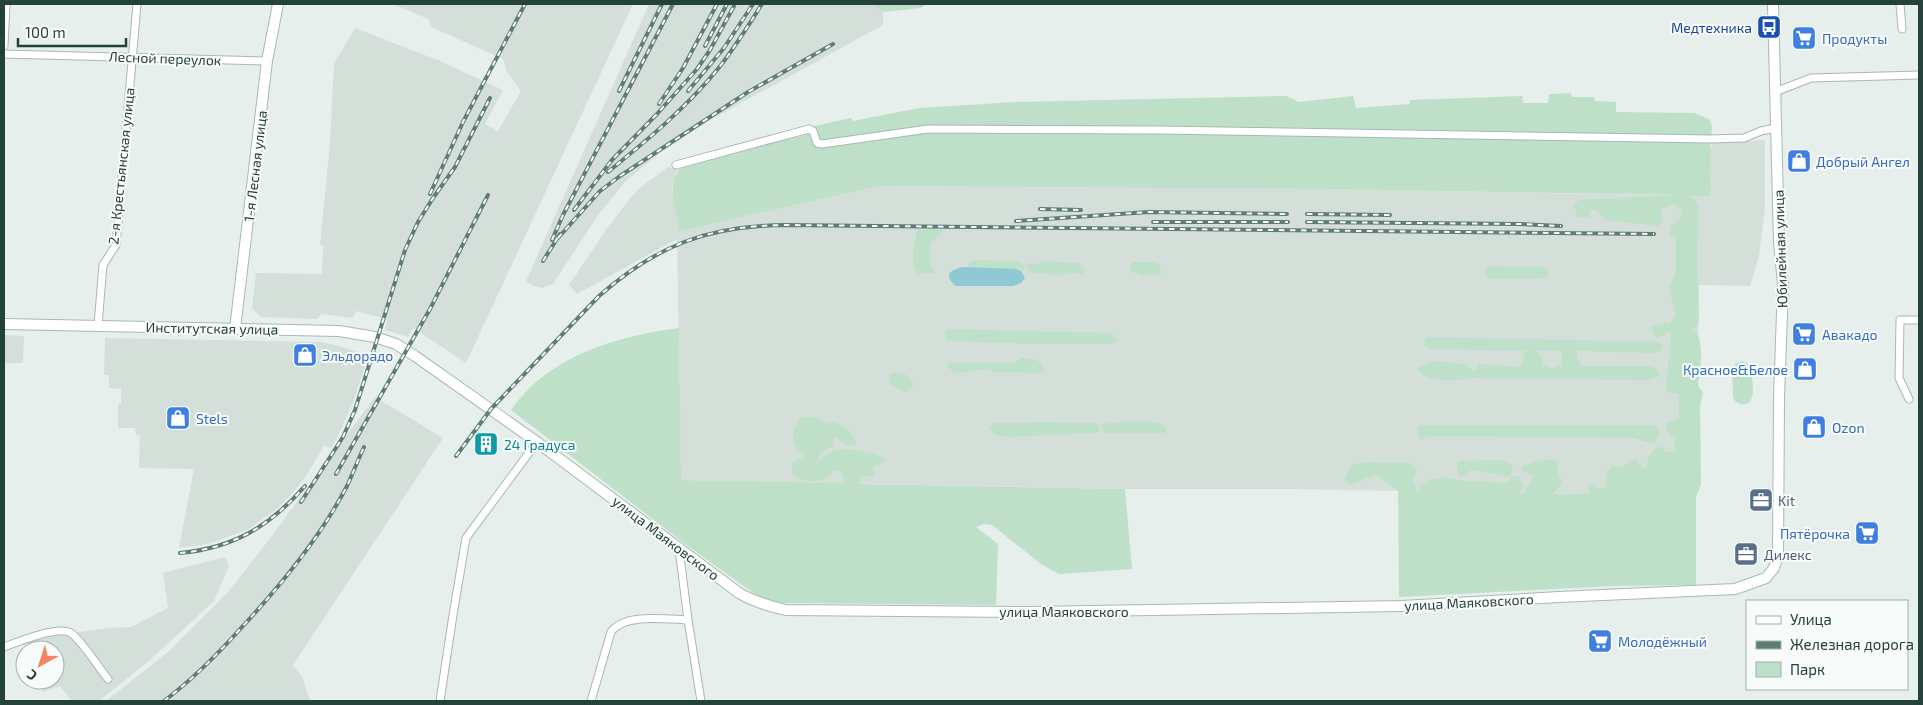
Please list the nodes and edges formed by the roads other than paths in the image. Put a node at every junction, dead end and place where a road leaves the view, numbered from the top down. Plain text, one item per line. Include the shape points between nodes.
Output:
1 (6, 4) edge
2 (137, 4) edge
3 (278, 4) edge
4 (1773, 4) edge
5 (1900, 4) edge
6 (1902, 29) dead end
7 (4, 46) edge
8 (4, 54) edge
9 (134, 57) junction
10 (267, 61) junction
11 (1919, 75) edge
12 (1775, 92) junction
13 (1776, 128) junction
14 (676, 165) dead end
15 (1919, 320) edge
16 (4, 324) edge
17 (98, 325) junction
18 (235, 330) junction
19 (415, 356) joint
20 (1909, 399) dead end
21 (537, 442) junction
22 (679, 549) junction
23 (1778, 555) joint
24 (688, 620) junction
25 (4, 646) edge
26 (108, 679) dead end
27 (440, 701) edge
28 (591, 701) edge
29 (701, 701) edge

1 - 7 street
2 - 9 street, 2-я Крестьянская улица
3 - 10 street, 1-я Лесная улица
4 - 12 street, Юбилейная улица
5 - 6 street
8 - 9 street, Лесной переулок
9 - 10 street, Лесной переулок
9 - 17 street, 2-я Крестьянская улица via 116,245 103,265
10 - 18 street, 1-я Лесная улица
11 - 12 street via 1810,78
12 - 13 street, Юбилейная улица
13 - 14 street via 1744,138 1710,139 928,129 822,144 817,143 809,129
13 - 23 street, Юбилейная улица via 1778,242 1784,284
15 - 20 street via 1900,320 1899,378
16 - 17 street, Институтская улица
17 - 18 street, Институтская улица
18 - 19 street, Институтская улица via 339,331 375,336
19 - 21 street, улица Маяковского
21 - 22 street, улица Маяковского
21 - 27 street via 466,538
22 - 23 street, улица Маяковского via 752,600 786,610 1032,612 1402,606 1735,589 1766,578
22 - 24 street
24 - 28 street via 644,619 622,622 614,627
24 - 29 street
25 - 26 street via 66,631 79,642

